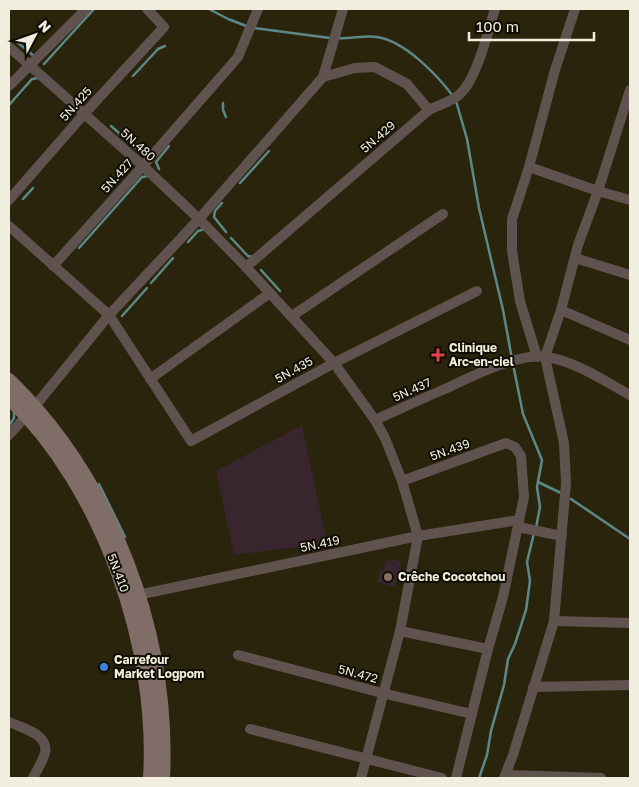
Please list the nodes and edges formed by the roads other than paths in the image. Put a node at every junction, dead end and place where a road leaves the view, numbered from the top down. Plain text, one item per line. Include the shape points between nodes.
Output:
1 (86, 9) edge
2 (147, 9) edge
3 (258, 9) edge
4 (343, 9) edge
5 (495, 9) edge
6 (575, 9) edge
7 (9, 47) edge
8 (29, 65) junction
9 (323, 77) junction
10 (9, 86) edge
11 (630, 90) edge
12 (429, 110) junction
13 (84, 114) junction
14 (626, 115) edge
15 (143, 166) junction
16 (528, 167) junction
17 (598, 191) junction
18 (9, 200) edge
19 (630, 200) edge
20 (443, 214) dead end
21 (199, 219) junction
22 (9, 226) edge
23 (575, 258) junction
24 (53, 266) junction
25 (246, 267) junction
26 (630, 275) edge
27 (477, 291) dead end
28 (270, 293) junction
29 (561, 310) junction
30 (109, 315) junction
31 (292, 316) junction
32 (630, 340) edge
33 (541, 357) junction
34 (334, 363) junction
35 (150, 379) junction
36 (9, 380) edge
37 (630, 395) edge
38 (9, 398) edge
39 (31, 410) junction
40 (375, 420) junction
41 (9, 435) edge
42 (402, 481) junction
43 (519, 524) junction
44 (418, 536) junction
45 (562, 536) junction
46 (133, 596) junction
47 (554, 621) junction
48 (630, 623) edge
49 (400, 630) junction
50 (488, 649) junction
51 (238, 655) dead end
52 (630, 685) edge
53 (533, 687) junction
54 (382, 693) junction
55 (472, 714) junction
56 (9, 722) edge
57 (250, 729) dead end
58 (366, 758) junction
59 (505, 777) edge
60 (33, 778) edge
61 (150, 778) edge
62 (163, 778) edge
63 (361, 778) edge
64 (442, 778) edge
65 (456, 778) edge
66 (601, 778) edge

1 - 8 street
2 - 13 street, 5N.425 via 164,27
3 - 15 street, 5N.427 via 238,57
4 - 9 street
5 - 12 street, 5N.429 via 472,79 461,93
6 - 16 street
7 - 8 street, 5N.480
8 - 10 street
8 - 13 street, 5N.480
9 - 12 street via 356,68 375,67 407,84
9 - 21 street
11 - 14 street
12 - 25 street, 5N.429
13 - 15 street, 5N.480
13 - 18 street, 5N.425
14 - 17 street
15 - 21 street, 5N.480
15 - 24 street, 5N.427
16 - 17 street
16 - 33 street via 512,219 512,251 520,300
17 - 19 street
17 - 23 street
20 - 31 street
21 - 25 street, 5N.480
21 - 30 street
22 - 24 street, 5N.435
23 - 26 street
23 - 29 street
24 - 30 street, 5N.435
25 - 28 street, 5N.480
27 - 34 street, 5N.435
28 - 31 street, 5N.480
28 - 35 street
29 - 32 street
29 - 33 street
30 - 35 street, 5N.435
30 - 39 street
31 - 34 street, 5N.480
33 - 37 street via 578,367
33 - 40 street, 5N.437 via 486,370
33 - 45 street via 564,443 566,483
34 - 35 street, 5N.435 via 192,441
34 - 40 street, 5N.480
36 - 39 main road
38 - 39 main road, 5N.410
39 - 41 street
39 - 46 main road, 5N.410 via 84,498
40 - 42 street, 5N.480
42 - 43 street, 5N.439 via 506,444 515,447 522,456 524,497
42 - 44 street, 5N.480
43 - 44 street, 5N.419
43 - 45 street
43 - 50 street
44 - 46 street, 5N.419
44 - 49 street
45 - 47 street
46 - 61 main road, 5N.410 via 147,694
46 - 62 main road via 146,618 160,690
47 - 48 street
47 - 53 street
49 - 50 street
49 - 54 street
50 - 55 street
51 - 54 street, 5N.472
52 - 53 street
53 - 59 street
54 - 55 street, 5N.472
54 - 58 street
55 - 65 street
56 - 60 street via 38,735 45,744 45,752
57 - 58 street
58 - 63 street
58 - 64 street
59 - 66 street

